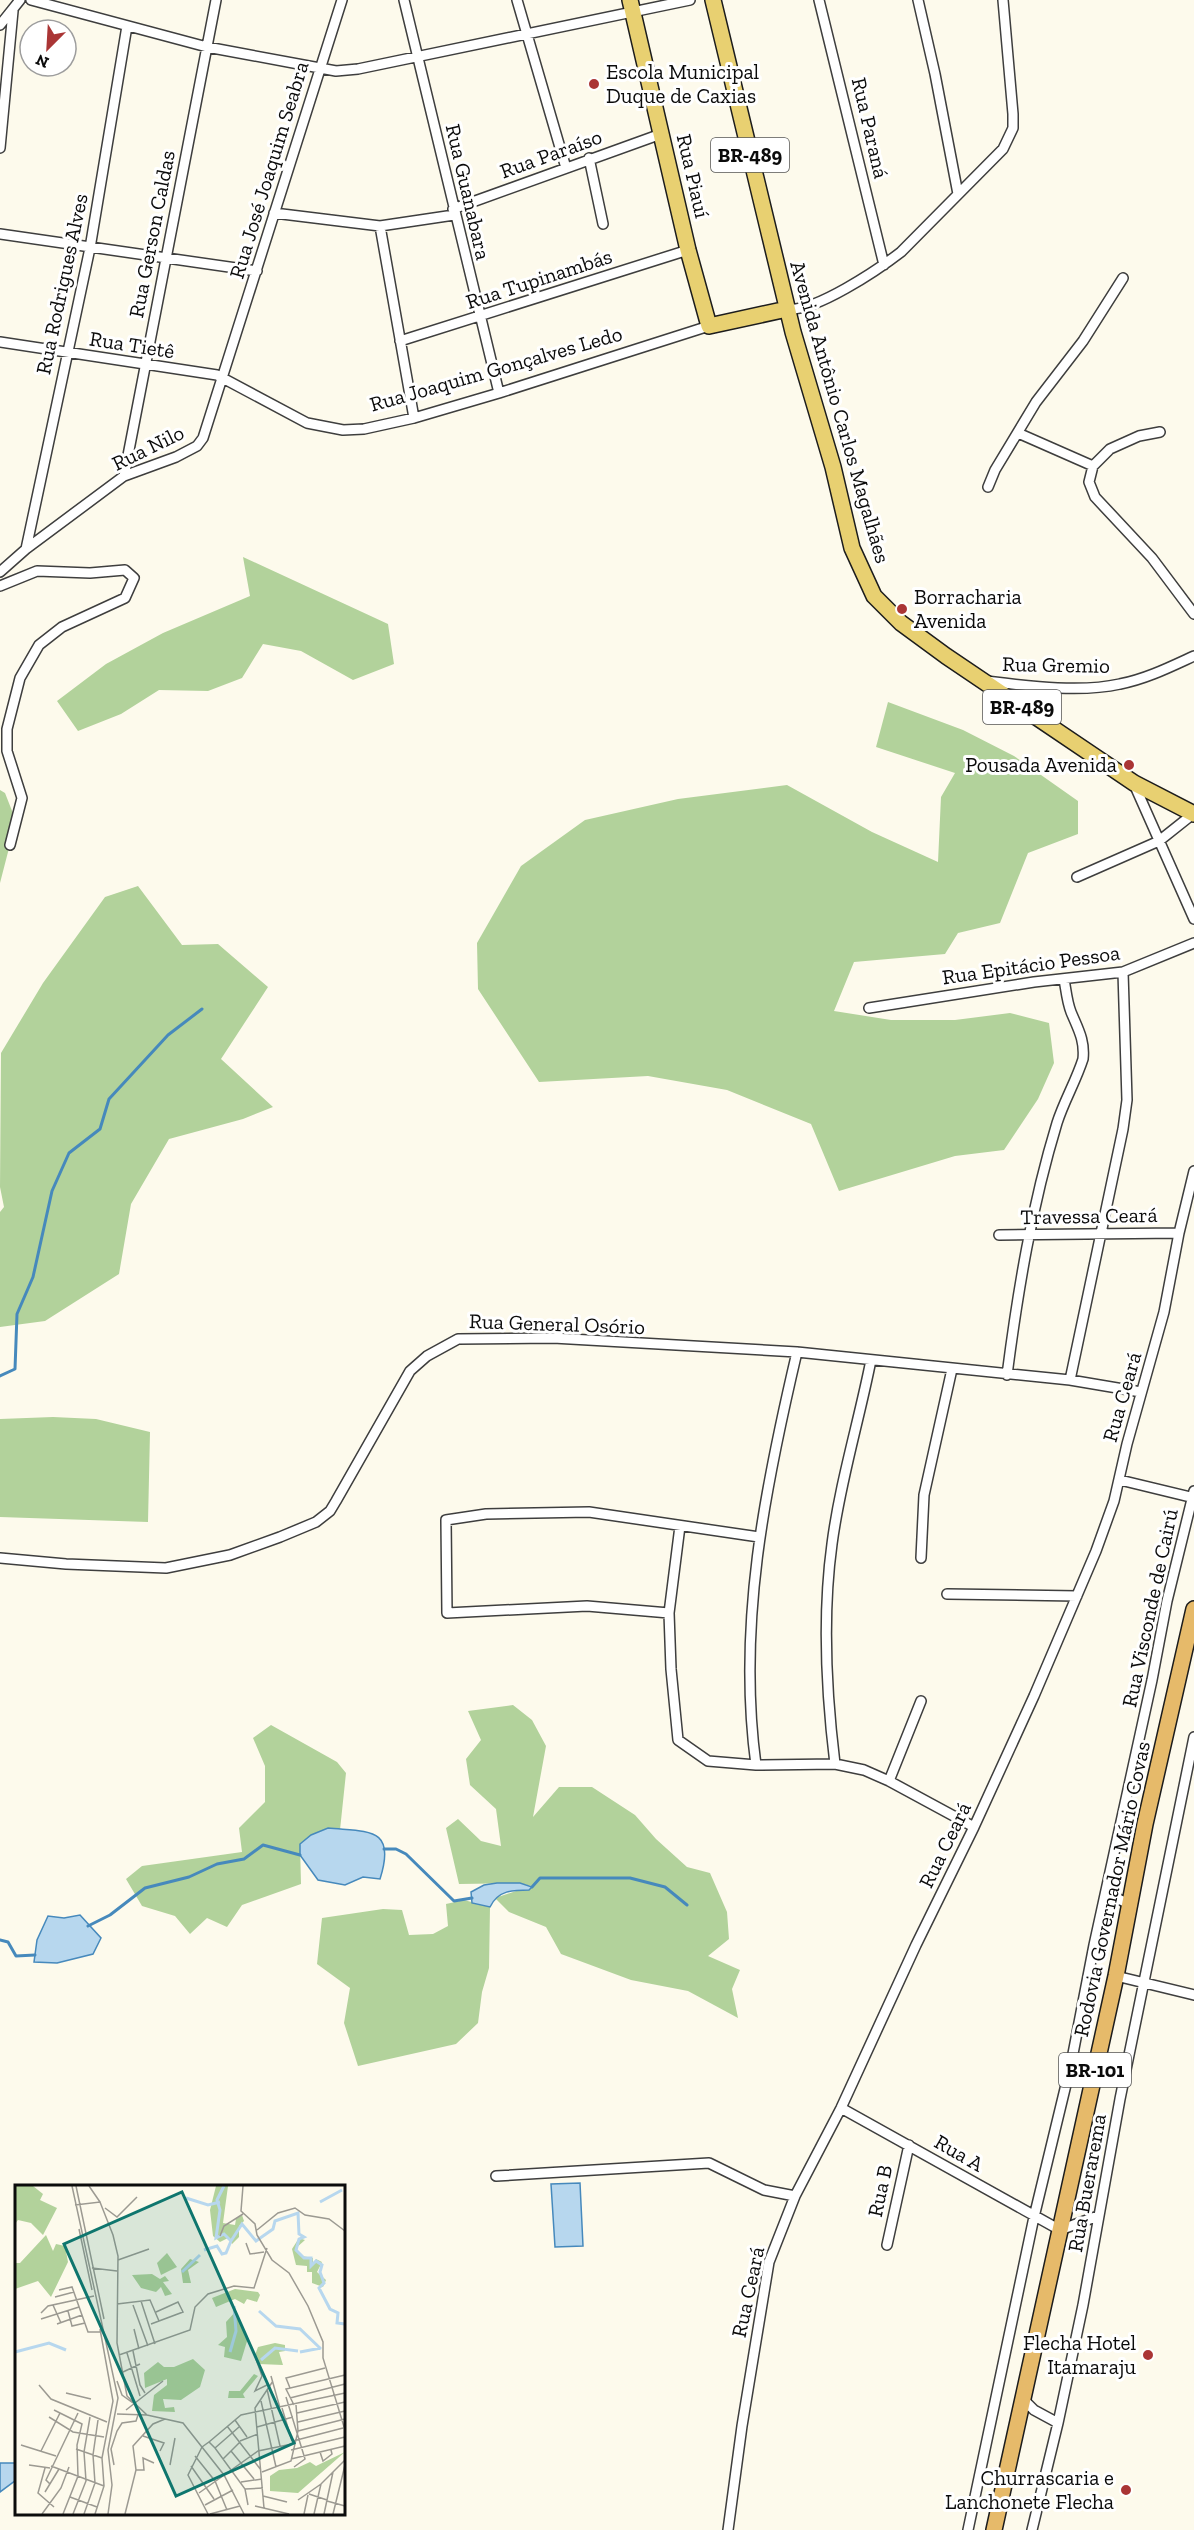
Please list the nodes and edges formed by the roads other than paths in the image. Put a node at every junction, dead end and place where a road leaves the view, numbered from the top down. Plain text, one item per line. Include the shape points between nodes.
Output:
1 (20, 0) edge
2 (31, 0) edge
3 (216, 0) edge
4 (342, 0) edge
5 (404, 0) edge
6 (517, 0) edge
7 (690, 0) edge
8 (713, 0) edge
9 (819, 0) edge
10 (918, 0) edge
11 (1003, 0) edge
12 (631, 6) edge
13 (13, 11) junction
14 (1, 22) edge
15 (128, 26) junction
16 (527, 33) junction
17 (207, 46) junction
18 (417, 56) junction
19 (318, 69) junction
20 (661, 134) junction
21 (0, 148) edge
22 (589, 158) junction
23 (566, 168) junction
24 (957, 194) junction
25 (454, 212) junction
26 (274, 213) junction
27 (603, 224) dead end
28 (380, 226) junction
29 (0, 234) edge
30 (90, 248) junction
31 (688, 250) junction
32 (165, 258) junction
33 (884, 265) junction
34 (257, 272) junction
35 (1123, 278) dead end
36 (788, 309) junction
37 (480, 318) junction
38 (709, 326) junction
39 (400, 341) junction
40 (0, 342) edge
41 (66, 353) junction
42 (144, 366) junction
43 (224, 378) junction
44 (499, 393) junction
45 (414, 418) junction
46 (1160, 432) dead end
47 (1018, 433) junction
48 (1093, 466) junction
49 (124, 476) junction
50 (988, 487) dead end
51 (26, 549) junction
52 (0, 572) edge
53 (0, 586) edge
54 (1194, 614) edge
55 (1194, 656) edge
56 (983, 681) junction
57 (1134, 783) junction
58 (1193, 814) edge
59 (1159, 841) junction
60 (10, 845) dead end
61 (1077, 877) dead end
62 (1194, 919) edge
63 (1194, 943) edge
64 (1123, 972) junction
65 (1064, 979) junction
66 (869, 1008) dead end
67 (1194, 1171) edge
68 (1179, 1233) junction
69 (1101, 1234) junction
70 (999, 1235) dead end
71 (1028, 1235) junction
72 (797, 1352) junction
73 (871, 1359) junction
74 (952, 1369) junction
75 (1007, 1374) junction
76 (1070, 1380) junction
77 (1141, 1392) junction
78 (1120, 1480) junction
79 (1194, 1496) edge
80 (680, 1526) junction
81 (759, 1537) junction
82 (0, 1558) edge
83 (921, 1558) dead end
84 (947, 1594) dead end
85 (1077, 1596) junction
86 (1194, 1609) edge
87 (669, 1613) junction
88 (921, 1701) dead end
89 (1194, 1737) edge
90 (835, 1764) junction
91 (756, 1766) junction
92 (890, 1781) junction
93 (974, 1827) junction
94 (1106, 1893) junction
95 (1129, 1904) junction
96 (1116, 1976) junction
97 (1144, 1983) junction
98 (1194, 1995) edge
99 (841, 2108) junction
100 (909, 2145) junction
101 (496, 2176) dead end
102 (795, 2196) junction
103 (1098, 2216) junction
104 (1034, 2217) junction
105 (1060, 2229) junction
106 (887, 2245) dead end
107 (1023, 2399) junction
108 (1059, 2423) junction
109 (728, 2530) edge
110 (968, 2530) edge
111 (994, 2530) edge
112 (1032, 2530) edge

1 - 13 street
2 - 15 street
3 - 17 street, Rua Gerson Caldas
4 - 19 street, Rua José Joaquim Seabra
5 - 18 street, Rua Guanabara
6 - 16 street
7 - 12 street
8 - 36 main road, Avenida Antônio Carlos Magalhães / BR-489
9 - 33 street, Rua Paraná
10 - 24 street
11 - 24 street via 1013,128 1003,149
12 - 16 street
12 - 20 main road, Rua Piauí
13 - 14 street
13 - 21 street
15 - 17 street
15 - 30 street, Rua Rodrigues Alves
16 - 18 street
16 - 23 street
17 - 19 street
17 - 32 street, Rua Gerson Caldas
18 - 19 street via 358,69
18 - 25 street, Rua Guanabara
19 - 26 street, Rua José Joaquim Seabra
20 - 22 street, Rua Paraíso
20 - 31 main road, Rua Piauí
22 - 23 street, Rua Paraíso
22 - 27 street
23 - 25 street, Rua Paraíso
24 - 33 street
25 - 28 street, Rua Paraíso
25 - 37 street, Rua Guanabara
26 - 28 street, Rua Paraíso
26 - 34 street, Rua José Joaquim Seabra
28 - 39 street
29 - 30 street
30 - 32 street
30 - 41 street, Rua Rodrigues Alves
31 - 37 street, Rua Tupinambás
31 - 38 main road, Rua Piauí
32 - 34 street
32 - 42 street, Rua Gerson Caldas
33 - 36 street via 810,307
34 - 43 street, Rua José Joaquim Seabra
35 - 47 street
36 - 38 main road, Rua Joaquim Gonçalves Ledo
36 - 56 main road, Avenida Antônio Carlos Magalhães / BR-489 via 852,548 865,580 874,596 901,623
37 - 39 street, Rua Tupinambás
37 - 44 street, Rua Guanabara
38 - 44 street, Rua Joaquim Gonçalves Ledo
39 - 45 street
40 - 41 street, Rua Tietê
41 - 42 street, Rua Tietê
41 - 51 street, Rua Rodrigues Alves
42 - 43 street, Rua Tietê
42 - 49 street, Rua Gerson Caldas
43 - 45 street, Rua Joaquim Gonçalves Ledo via 291,417 324,427 364,429
43 - 49 street, Rua Nilo via 197,446
44 - 45 street, Rua Joaquim Gonçalves Ledo
46 - 48 street via 1118,445
47 - 48 street
47 - 50 street
48 - 54 street via 1089,482 1095,497 1152,558
49 - 51 street, Rua Nilo
51 - 52 street, Rua Nilo
53 - 60 street via 37,571 125,570 134,578 125,597 62,627 39,645 20,678 7,729 6,751 22,798
55 - 56 street, Rua Gremio via 1144,678 1101,687
56 - 57 main road, Avenida Antônio Carlos Magalhães / BR-489
57 - 58 main road, Avenida Antônio Carlos Magalhães / BR-489
57 - 59 street
58 - 59 street
59 - 61 street
59 - 62 street
63 - 64 street, Rua Epitácio Pessoa
64 - 65 street, Rua Epitácio Pessoa
64 - 69 street via 1127,1100
65 - 66 street, Rua Epitácio Pessoa
65 - 71 street via 1069,1005 1081,1033 1083,1059 1057,1122
67 - 68 street, Rua Ceará
68 - 69 street, Travessa Ceará
68 - 77 street, Rua Ceará via 1164,1312
69 - 71 street, Travessa Ceará
69 - 76 street
70 - 71 street, Travessa Ceará
71 - 75 street
72 - 73 street, Rua General Osório
72 - 81 street
72 - 82 street, Rua General Osório via 553,1338 458,1339 435,1350 410,1371 330,1511 316,1522 230,1556 166,1568
73 - 74 street, Rua General Osório
73 - 90 street via 839,1502 828,1582 827,1693
74 - 75 street, Rua General Osório
74 - 83 street via 924,1495
75 - 76 street, Rua General Osório
76 - 77 street, Rua General Osório
77 - 78 street, Rua Ceará
78 - 79 street
78 - 85 street, Rua Ceará
79 - 94 street, Rua Visconde de Cairú via 1167,1601
80 - 81 street
80 - 87 street
80 - 87 street via 589,1512 486,1514 446,1520 447,1613 587,1606
81 - 91 street via 752,1601 750,1687
84 - 85 street
85 - 93 street, Rua Ceará
86 - 95 highway, Rodovia Governador Mário Covas / BR-101
87 - 91 street via 678,1740 708,1761
88 - 92 street
89 - 97 street, Rua Buerarema
90 - 91 street
90 - 92 street
92 - 93 street
93 - 99 street, Rua Ceará
94 - 95 street
94 - 104 street, Rua Visconde de Cairú
95 - 96 highway, Rodovia Governador Mário Covas / BR-101
96 - 97 street
96 - 105 highway, Rodovia Governador Mário Covas / BR-101
97 - 98 street
97 - 103 street, Rua Buerarema
99 - 100 street, Rua A
99 - 102 street, Rua Ceará
100 - 104 street, Rua A
100 - 106 street, Rua B
101 - 102 street via 709,2163 764,2190
102 - 109 street, Rua Ceará via 769,2262
103 - 105 street
103 - 108 street, Rua Buerarema
104 - 105 street, Rua A
104 - 110 street, Rua Visconde de Cairú
105 - 107 highway, Rodovia Governador Mário Covas / BR-101
107 - 108 street via 1034,2410
107 - 111 highway, Rodovia Governador Mário Covas / BR-101
108 - 112 street, Rua Buerarema

